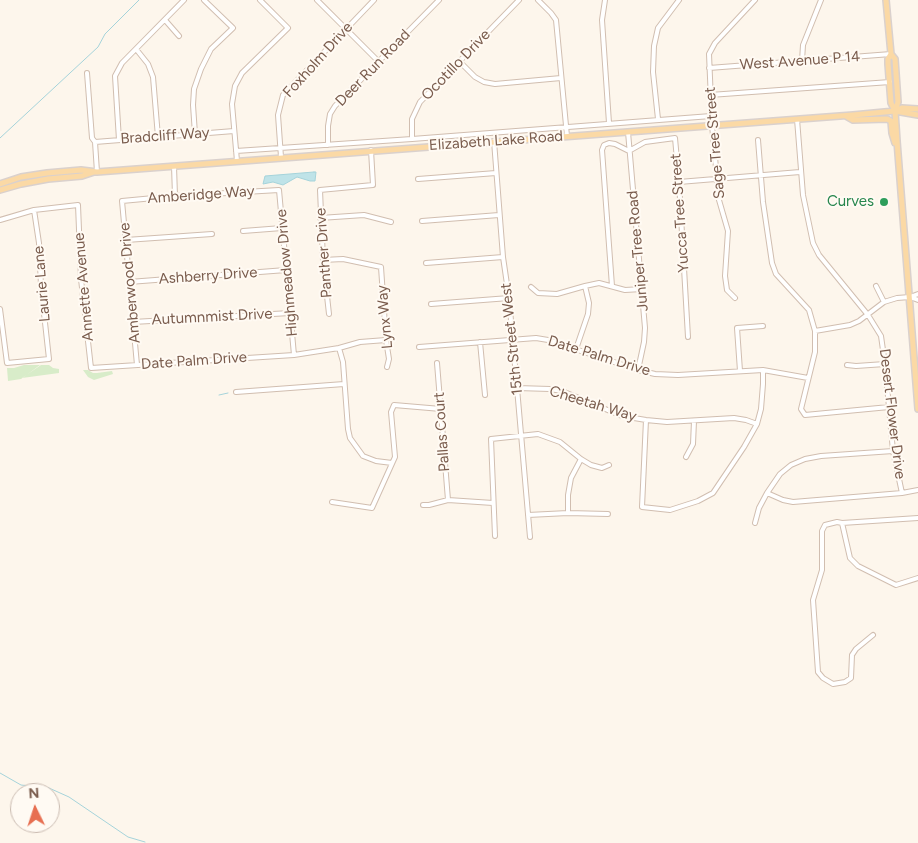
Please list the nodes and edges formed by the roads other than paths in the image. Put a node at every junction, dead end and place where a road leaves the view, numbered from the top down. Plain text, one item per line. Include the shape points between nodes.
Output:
1 (184, 0) edge
2 (204, 0) edge
3 (260, 0) edge
4 (317, 0) edge
5 (374, 0) edge
6 (438, 0) edge
7 (519, 0) edge
8 (538, 0) edge
9 (605, 0) edge
10 (679, 0) edge
11 (755, 0) edge
12 (821, 0) edge
13 (886, 0) edge
14 (165, 20) junction
15 (345, 29) junction
16 (179, 36) dead end
17 (136, 49) junction
18 (891, 54) junction
19 (378, 61) junction
20 (802, 61) junction
21 (460, 62) junction
22 (709, 68) junction
23 (86, 73) dead end
24 (561, 78) junction
25 (890, 82) junction
26 (710, 95) junction
27 (918, 108) edge
28 (894, 111) junction
29 (846, 115) junction
30 (918, 115) edge
31 (711, 116) junction
32 (658, 119) junction
33 (797, 119) junction
34 (609, 124) junction
35 (712, 125) junction
36 (566, 126) junction
37 (234, 131) junction
38 (628, 131) junction
39 (195, 134) junction
40 (567, 136) junction
41 (158, 137) junction
42 (412, 139) junction
43 (119, 140) junction
44 (758, 140) dead end
45 (494, 141) junction
46 (95, 142) junction
47 (328, 145) junction
48 (280, 148) junction
49 (898, 148) junction
50 (371, 150) junction
51 (236, 151) junction
52 (629, 151) junction
53 (281, 158) junction
54 (237, 161) junction
55 (174, 166) junction
56 (97, 172) junction
57 (800, 172) junction
58 (496, 173) junction
59 (761, 175) junction
60 (418, 179) dead end
61 (717, 179) junction
62 (679, 182) junction
63 (0, 184) edge
64 (0, 190) edge
65 (279, 190) joint
66 (175, 196) junction
67 (122, 201) joint
68 (34, 210) junction
69 (499, 215) junction
70 (320, 218) junction
71 (0, 220) edge
72 (422, 221) dead end
73 (391, 222) dead end
74 (282, 228) junction
75 (242, 231) dead end
76 (212, 234) dead end
77 (126, 240) junction
78 (503, 257) junction
79 (323, 260) junction
80 (426, 263) dead end
81 (286, 270) junction
82 (130, 282) junction
83 (585, 286) junction
84 (612, 286) junction
85 (876, 286) dead end
86 (532, 287) dead end
87 (642, 289) junction
88 (918, 294) edge
89 (910, 297) junction
90 (509, 298) junction
91 (735, 298) dead end
92 (918, 300) edge
93 (884, 302) junction
94 (431, 304) dead end
95 (0, 309) edge
96 (290, 312) junction
97 (329, 314) dead end
98 (868, 315) junction
99 (133, 322) junction
100 (763, 326) dead end
101 (815, 331) junction
102 (688, 337) dead end
103 (386, 340) junction
104 (512, 340) junction
105 (480, 342) junction
106 (419, 347) dead end
107 (338, 348) junction
108 (576, 350) junction
109 (294, 355) junction
110 (438, 363) dead end
111 (847, 364) dead end
112 (886, 364) junction
113 (137, 365) junction
114 (387, 367) dead end
115 (91, 368) joint
116 (918, 369) edge
117 (638, 370) junction
118 (762, 370) junction
119 (740, 371) junction
120 (808, 378) junction
121 (916, 379) junction
122 (344, 384) junction
123 (517, 388) junction
124 (236, 392) dead end
125 (485, 395) dead end
126 (918, 399) edge
127 (918, 407) edge
128 (889, 408) junction
129 (441, 409) junction
130 (646, 420) junction
131 (694, 421) junction
132 (757, 424) junction
133 (521, 435) junction
134 (893, 451) junction
135 (686, 457) dead end
136 (581, 459) junction
137 (392, 464) junction
138 (609, 465) dead end
139 (918, 490) edge
140 (902, 493) junction
141 (767, 494) junction
142 (448, 500) junction
143 (332, 502) dead end
144 (493, 503) junction
145 (423, 505) dead end
146 (568, 513) junction
147 (608, 514) dead end
148 (528, 515) junction
149 (918, 518) edge
150 (755, 523) dead end
151 (842, 523) junction
152 (495, 536) dead end
153 (530, 538) dead end
154 (918, 578) edge
155 (873, 635) dead end

1 - 14 street
2 - 39 street via 233,28 211,50 201,69 194,89
3 - 37 street via 288,28 242,73 235,86 232,104
4 - 15 street
5 - 15 street, Foxholm Drive
6 - 19 street, Deer Run Road
7 - 21 street, Ocotillo Drive
8 - 24 street via 556,20
9 - 34 street via 602,20
10 - 32 street via 658,28 654,46
11 - 22 street, Sage Tree Street via 715,43 709,54
12 - 20 street via 803,45
13 - 18 main road
14 - 16 street
14 - 17 street
15 - 19 street
15 - 48 street, Foxholm Drive via 283,95 278,115
17 - 41 street via 153,77
17 - 43 street via 115,76
18 - 20 street, West Avenue P 14
18 - 25 main road via 888,59
18 - 28 main road via 895,59 898,102
19 - 47 street, Deer Run Road via 330,114
20 - 22 street, West Avenue P 14
21 - 24 street via 475,77 495,84
21 - 42 street, Ocotillo Drive via 420,102 412,120
22 - 26 street, Sage Tree Street
23 - 46 street
24 - 36 street
25 - 26 street, West Avenue P 14
25 - 28 main road
26 - 31 street, Sage Tree Street
27 - 28 main road
28 - 29 main road, Elizabeth Lake Road
28 - 30 main road
28 - 49 main road
29 - 33 main road, Elizabeth Lake Road
29 - 49 main road via 853,120 891,121
31 - 32 street
31 - 35 street, Sage Tree Street
32 - 34 street
33 - 35 main road, Elizabeth Lake Road
33 - 57 street, Desert Flower Drive
34 - 36 street
35 - 38 main road, Elizabeth Lake Road
35 - 61 street, Sage Tree Street
36 - 40 street
36 - 42 street
37 - 39 street, Bradcliff Way
37 - 51 street
38 - 40 main road, Elizabeth Lake Road
38 - 52 street, Juniper Tree Road
39 - 41 street, Bradcliff Way
40 - 45 main road, Elizabeth Lake Road
41 - 43 street, Bradcliff Way
42 - 47 street
43 - 46 street, Bradcliff Way
44 - 59 street
45 - 50 main road, Elizabeth Lake Road
45 - 58 street, 15th Street West
46 - 56 street
47 - 48 street
48 - 51 street
48 - 53 street, Foxholm Drive
49 - 89 main road
50 - 53 main road, Elizabeth Lake Road
50 - 70 street, Panther Drive via 373,185 320,190
51 - 54 street
52 - 62 street, Yucca Tree Street via 645,142 675,138
52 - 84 street via 609,143 602,150
52 - 87 street, Juniper Tree Road
53 - 54 main road, Elizabeth Lake Road
54 - 55 main road, Elizabeth Lake Road
55 - 56 main road, Elizabeth Lake Road
55 - 66 street
56 - 63 main road, Elizabeth Lake Road via 47,173
56 - 64 main road, Elizabeth Lake Road
57 - 59 street
57 - 98 street, Desert Flower Drive via 816,250
58 - 60 street
58 - 69 street, 15th Street West
59 - 61 street
59 - 101 street via 776,274 809,310
61 - 62 street
61 - 91 street, Sage Tree Street via 728,231 725,276 728,290
62 - 102 street, Yucca Tree Street
65 - 66 street, Amberidge Way
65 - 74 street, Highmeadow Drive
66 - 67 street, Amberidge Way
67 - 77 street, Amberwood Drive
68 - 71 street
68 - 95 street, Laurie Lane via 49,359 7,364
68 - 115 street, Annette Avenue via 78,205 81,279
69 - 72 street
69 - 78 street, 15th Street West
70 - 73 street via 364,215
70 - 79 street, Panther Drive
74 - 75 street
74 - 81 street, Highmeadow Drive
76 - 77 street
77 - 82 street, Amberwood Drive
78 - 80 street
78 - 90 street, 15th Street West
79 - 97 street, Panther Drive
79 - 103 street, Lynx Way via 343,259 381,267
81 - 82 street, Ashberry Drive
81 - 96 street, Highmeadow Drive
82 - 99 street, Amberwood Drive
83 - 84 street via 599,283
83 - 86 street via 557,294 538,293
83 - 108 street via 588,314
84 - 87 street via 625,290
85 - 93 street
87 - 117 street, Juniper Tree Road via 644,342
88 - 89 street
89 - 92 street
89 - 93 street
89 - 121 main road
90 - 94 street
90 - 104 street, 15th Street West
93 - 98 street
96 - 99 street, Autumnmist Drive
96 - 109 street, Highmeadow Drive
98 - 101 street via 850,325
98 - 112 street, Desert Flower Drive via 881,336
99 - 113 street, Amberwood Drive
100 - 119 street via 737,328
101 - 120 street via 815,352
103 - 107 street, Date Palm Drive
103 - 114 street, Lynx Way
104 - 105 street, Date Palm Drive
104 - 108 street, Date Palm Drive via 536,338
104 - 123 street, 15th Street West
105 - 106 street, Date Palm Drive
105 - 125 street
107 - 109 street, Date Palm Drive
107 - 122 street via 343,362
108 - 117 street, Date Palm Drive
109 - 113 street, Date Palm Drive
110 - 129 street, Pallas Court
111 - 112 street
112 - 128 street, Desert Flower Drive
113 - 115 street, Date Palm Drive
116 - 121 street
117 - 119 street, Date Palm Drive via 678,375
118 - 119 street, Date Palm Drive
118 - 120 street, Date Palm Drive
118 - 132 street via 761,409
120 - 128 street via 801,409 805,415
121 - 126 main road
122 - 124 street
122 - 137 street via 350,438 363,456
123 - 130 street, Cheetah Way via 562,391 622,416
123 - 133 street, 15th Street West
126 - 127 main road
128 - 134 street, Desert Flower Drive
129 - 137 street via 394,405 391,412 395,457
129 - 142 street, Pallas Court
130 - 131 street, Cheetah Way
130 - 132 street via 642,507 670,510 713,493
131 - 132 street, Cheetah Way via 734,418
131 - 135 street via 693,444
133 - 136 street via 550,437
133 - 144 street via 491,439
133 - 148 street, 15th Street West
134 - 140 street, Desert Flower Drive
134 - 141 street via 805,459 780,474
136 - 138 street via 602,468
136 - 146 street via 570,478
137 - 143 street via 372,508
139 - 140 street
140 - 141 street via 793,502
141 - 150 street
142 - 144 street
142 - 145 street
144 - 152 street
146 - 147 street
146 - 148 street
148 - 153 street, 15th Street West
149 - 151 street
151 - 154 street via 850,558 858,566 896,585
151 - 155 street via 825,525 822,531 822,570 813,600 818,672 834,684 851,678 852,656

